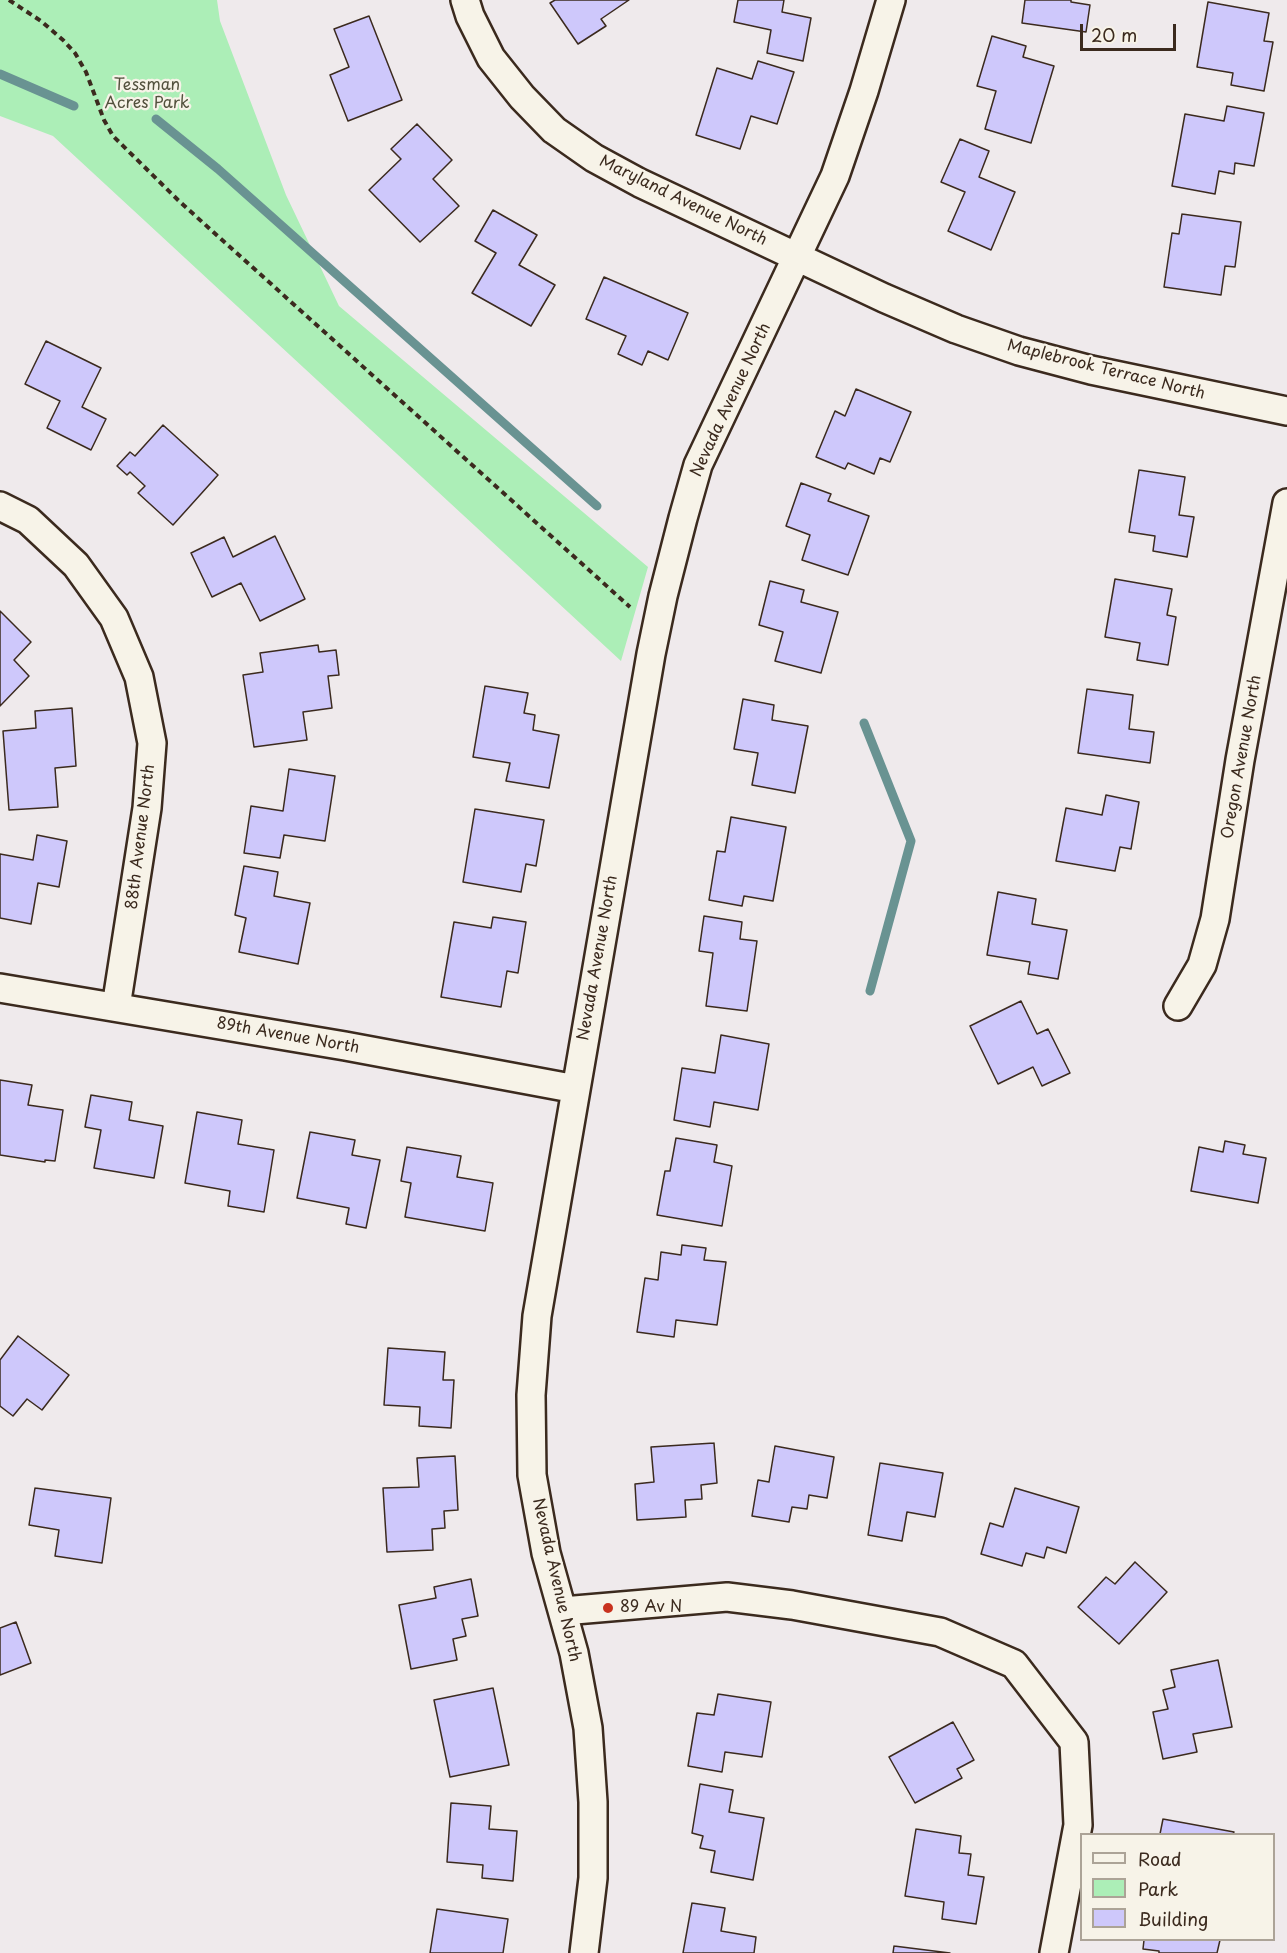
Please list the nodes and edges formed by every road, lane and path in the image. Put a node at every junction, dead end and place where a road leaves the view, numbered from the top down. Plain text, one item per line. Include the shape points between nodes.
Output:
1 (9, 0) edge
2 (465, 0) edge
3 (891, 0) edge
4 (798, 256) junction
5 (1287, 411) edge
6 (1287, 503) edge
7 (0, 506) edge
8 (658, 618) junction
9 (0, 988) edge
10 (1178, 1006) dead end
11 (116, 1007) junction
12 (576, 1089) junction
13 (563, 1611) junction
14 (1055, 1948) edge
15 (584, 1953) edge

1 - 8 path via 41,21 75,53 114,136 180,202 611,593 636,613
2 - 4 street, Maryland Avenue North via 491,58 554,130 640,183
3 - 4 street, Nevada Avenue North via 835,176
4 - 5 street, Maplebrook Terrace North via 956,329 1019,351
4 - 8 street, Nevada Avenue North via 698,465
6 - 10 street, Oregon Avenue North via 1215,919 1202,964
7 - 11 street, 88th Avenue North via 28,520 76,565 114,618 139,678 152,743 147,808
8 - 12 street, Nevada Avenue North
9 - 11 street, 89th Avenue North
11 - 12 street, 89th Avenue North
12 - 13 street, Nevada Avenue North via 537,1316 531,1395 532,1475 546,1553
13 - 14 street via 727,1597 940,1632 1014,1664 1074,1742 1078,1825
13 - 15 street, Nevada Avenue North via 588,1728 593,1802 593,1878

